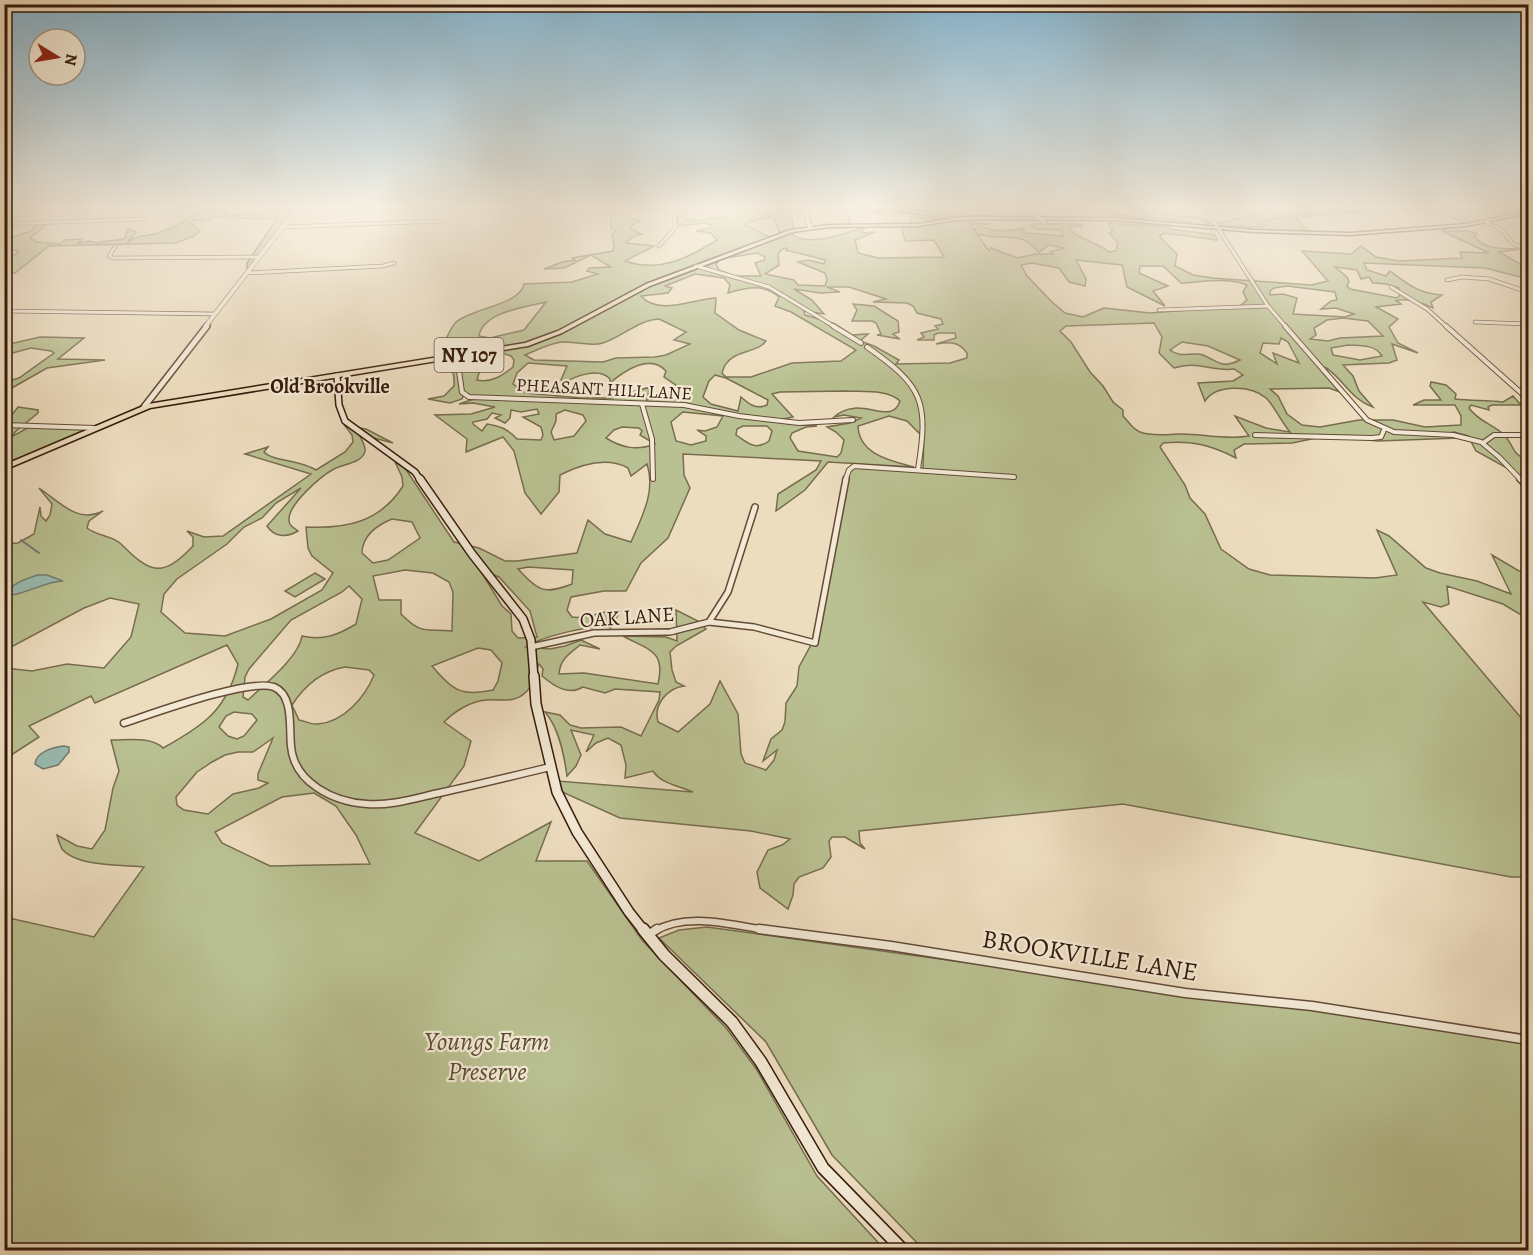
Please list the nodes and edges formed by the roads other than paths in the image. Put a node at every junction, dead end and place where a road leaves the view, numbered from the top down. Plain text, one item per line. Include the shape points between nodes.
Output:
1 (253, 266) edge
2 (385, 266) edge
3 (696, 266) joint
4 (1241, 266) edge
5 (247, 273) junction
6 (1447, 280) dead end
7 (1391, 287) dead end
8 (1528, 292) edge
9 (1268, 306) junction
10 (4, 310) edge
11 (1159, 310) dead end
12 (215, 314) junction
13 (1475, 322) dead end
14 (1528, 324) edge
15 (861, 343) dead end
16 (867, 347) dead end
17 (458, 357) junction
18 (337, 381) junction
19 (1528, 399) edge
20 (642, 405) junction
21 (144, 407) junction
22 (853, 420) dead end
23 (4, 425) edge
24 (95, 428) junction
25 (1384, 430) junction
26 (1255, 435) dead end
27 (1528, 435) edge
28 (1483, 443) junction
29 (4, 468) edge
30 (918, 469) junction
31 (1014, 477) dead end
32 (652, 478) dead end
33 (1528, 487) edge
34 (755, 507) dead end
35 (709, 622) junction
36 (531, 647) junction
37 (123, 723) dead end
38 (550, 767) junction
39 (647, 936) junction
40 (1528, 1040) edge
41 (903, 1251) edge

1 - 5 street
2 - 5 street
3 - 15 street via 769,287
3 - 17 main road, NY 107 via 648,285 541,341
4 - 9 street
5 - 12 street
6 - 8 street via 1492,279
7 - 19 street via 1427,309
9 - 11 street
9 - 25 street via 1363,416
10 - 12 street
12 - 21 street
13 - 14 street
16 - 30 street via 903,375 919,395 922,408
17 - 18 main road, NY 107 via 357,373
17 - 20 street, PHEASANT HILL LANE via 462,392 469,397
18 - 21 main road
18 - 36 main road via 345,421 415,472 471,554 517,609 528,630
20 - 22 street, PHEASANT HILL LANE via 694,406 787,422
20 - 32 street via 652,439
21 - 24 main road
23 - 24 street
24 - 29 main road
25 - 26 street via 1381,437 1372,438
25 - 28 street via 1454,435
27 - 28 street via 1494,435
28 - 33 street
30 - 31 street
30 - 35 street via 861,465 849,470 814,643 754,627
34 - 35 street via 728,592
35 - 36 street, OAK LANE via 670,632 594,633
36 - 38 main road
37 - 38 street via 240,689 272,687 283,696 291,751 298,769 323,792 368,804 394,802
38 - 39 main road via 557,792 577,832
39 - 40 street, BROOKVILLE LANE via 664,926 696,921 891,946 1185,993 1312,1006
39 - 41 main road via 732,1022 761,1062 823,1168

